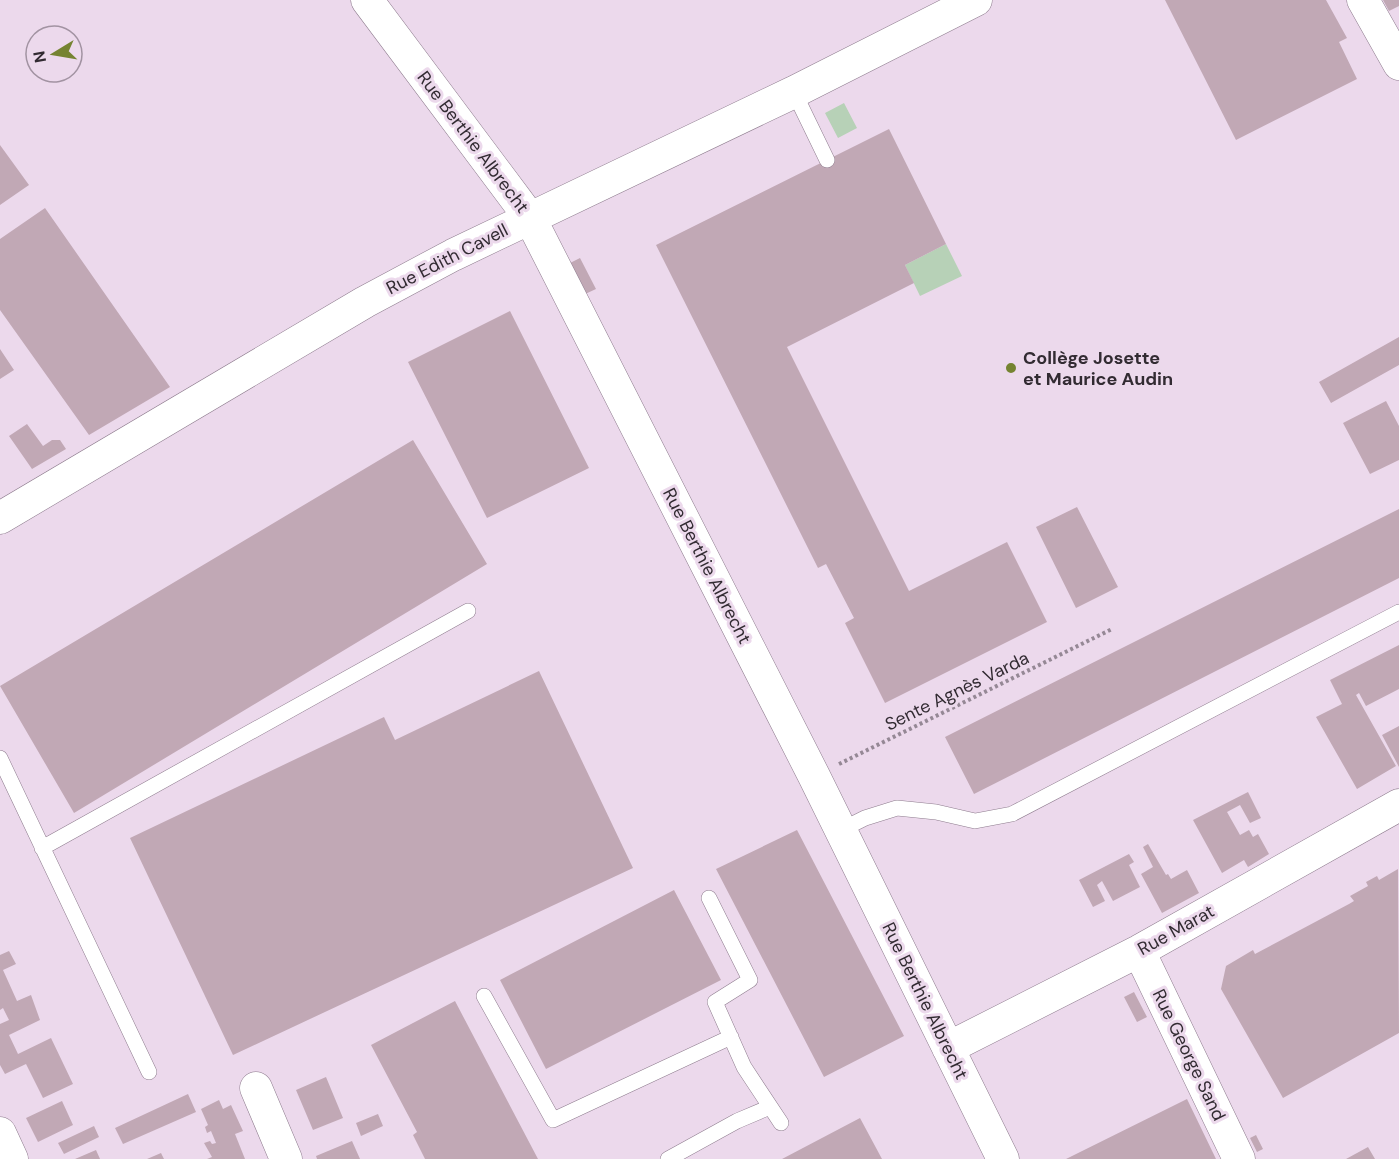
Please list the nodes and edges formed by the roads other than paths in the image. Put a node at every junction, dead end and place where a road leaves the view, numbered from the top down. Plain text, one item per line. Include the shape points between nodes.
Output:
1 (367, 0) edge
2 (976, 0) edge
3 (1363, 0) edge
4 (1399, 63) edge
5 (794, 92) junction
6 (827, 160) dead end
7 (530, 218) junction
8 (0, 518) edge
9 (468, 611) dead end
10 (1399, 612) edge
11 (0, 759) edge
12 (1399, 805) edge
13 (841, 830) junction
14 (42, 848) junction
15 (709, 898) dead end
16 (1139, 951) junction
17 (484, 996) dead end
18 (731, 1037) junction
19 (948, 1048) junction
20 (149, 1072) dead end
21 (256, 1088) dead end
22 (770, 1107) junction
23 (781, 1123) dead end
24 (0, 1133) edge
25 (12, 1159) edge
26 (286, 1159) edge
27 (668, 1159) edge
28 (1003, 1159) edge
29 (1239, 1159) edge

1 - 7 street, Rue Berthie Albrecht
2 - 5 street, Rue Edith Cavell
3 - 4 street
5 - 6 lane
5 - 7 street, Rue Edith Cavell
7 - 8 street, Rue Edith Cavell via 365,302
7 - 13 street, Rue Berthie Albrecht
9 - 14 lane
10 - 13 lane via 1012,814 975,821 897,808
11 - 14 lane
12 - 16 street, Rue Marat
13 - 19 street, Rue Berthie Albrecht
14 - 20 lane
15 - 18 lane via 750,980 715,1002
16 - 19 street, Rue Marat
16 - 29 street, Rue George Sand
17 - 18 lane via 553,1120
18 - 22 lane via 744,1067
19 - 28 street, Rue Berthie Albrecht
21 - 26 street
22 - 23 lane
22 - 27 lane
24 - 25 street

